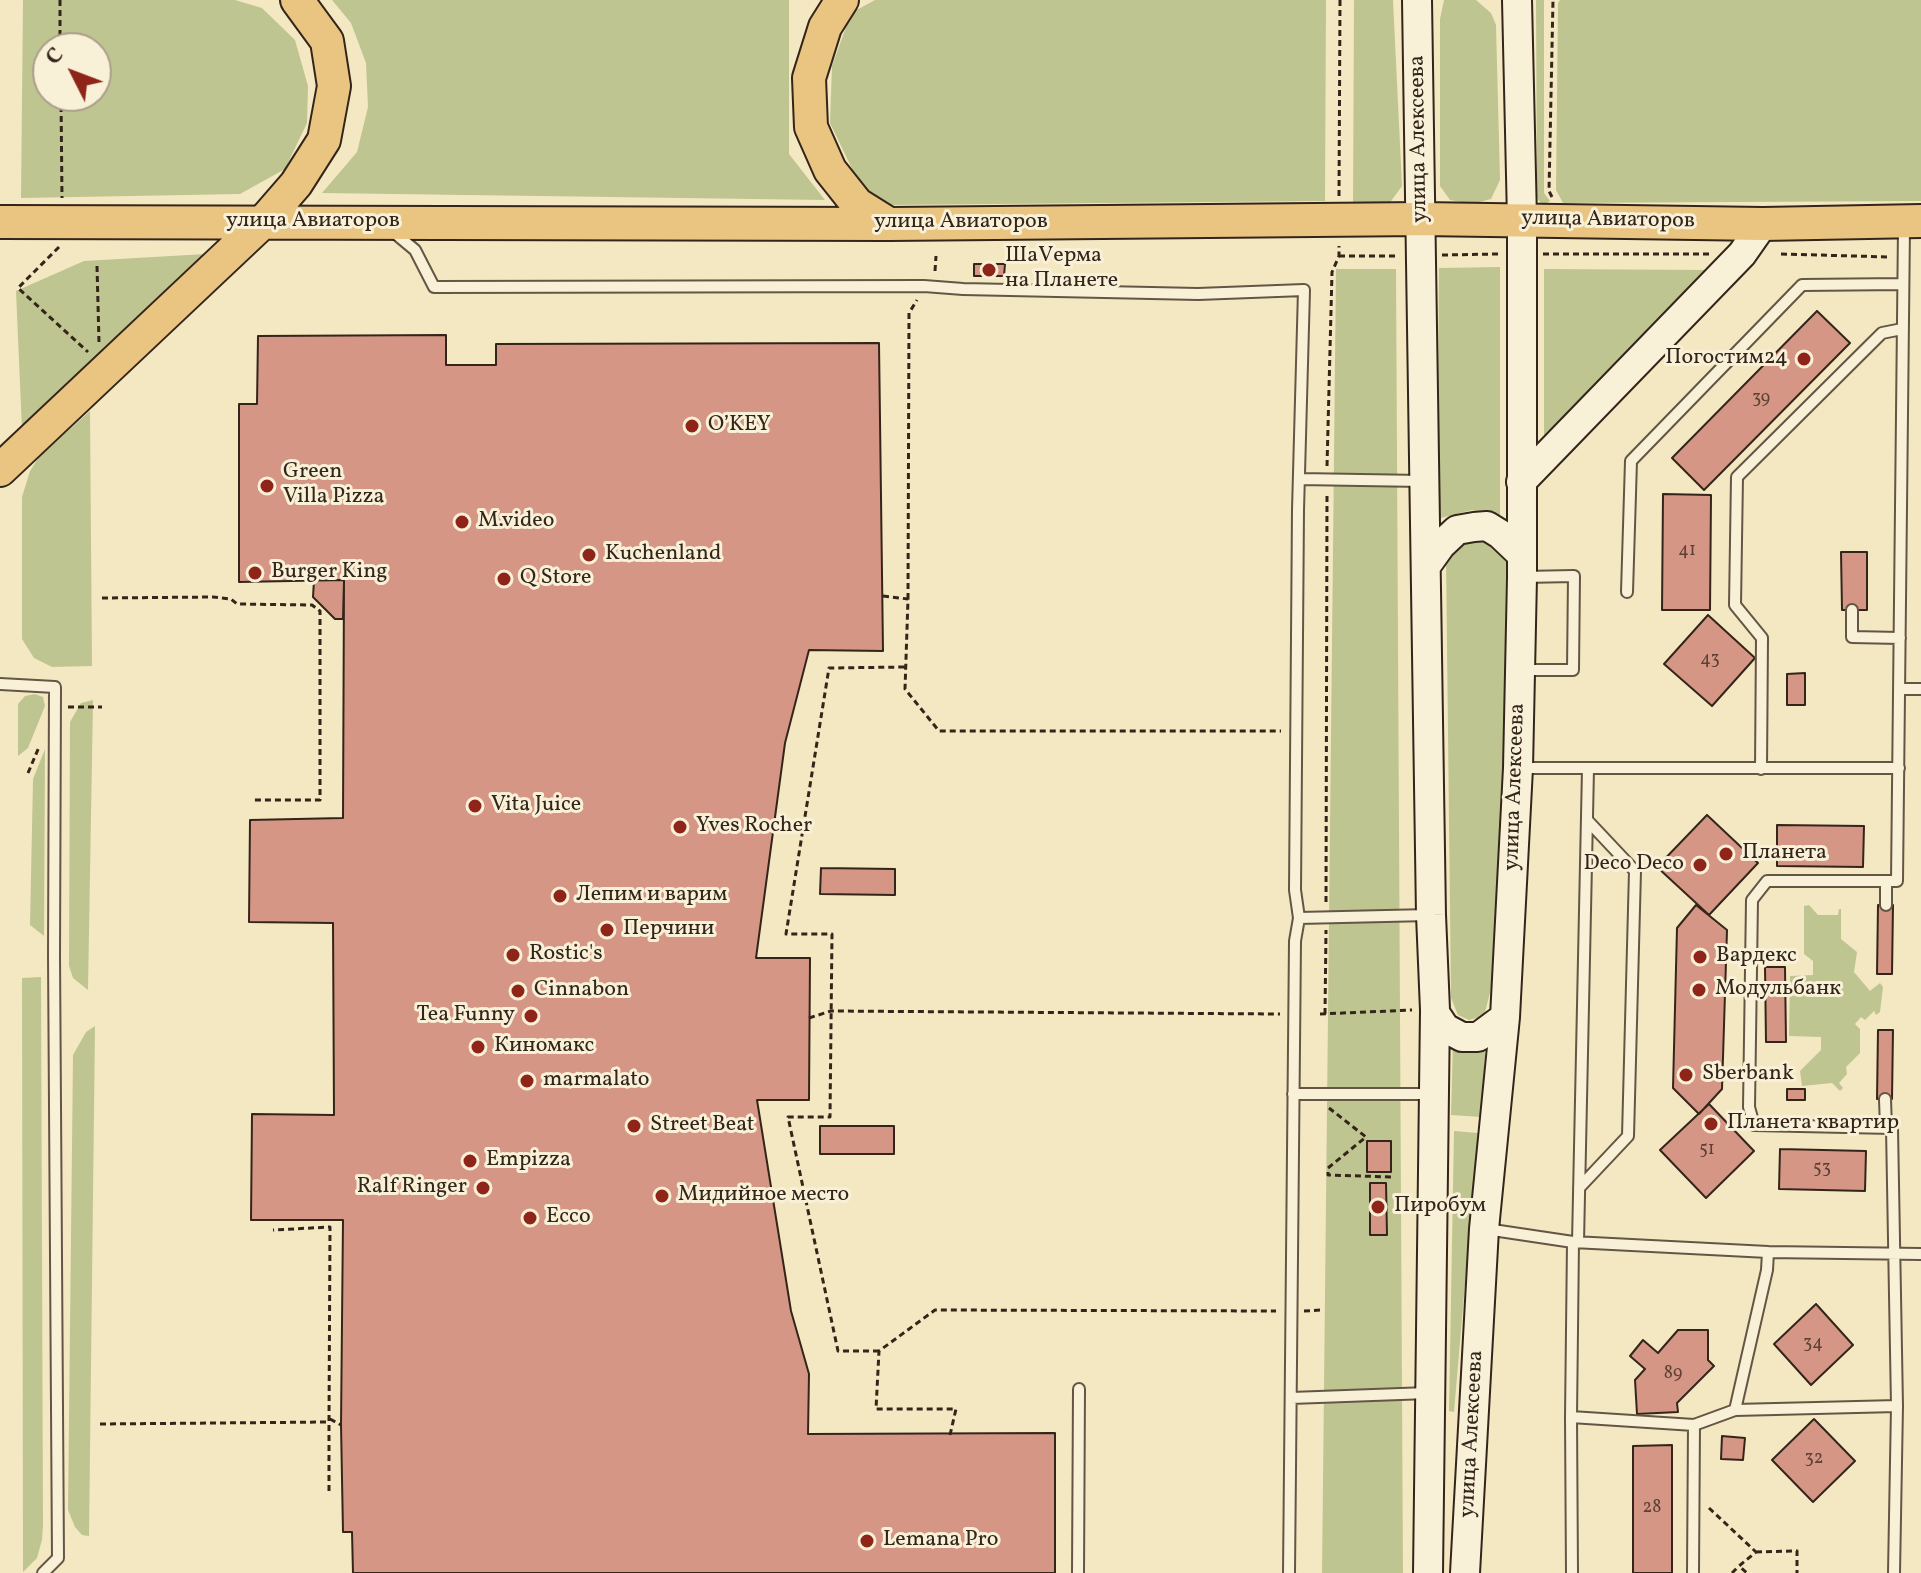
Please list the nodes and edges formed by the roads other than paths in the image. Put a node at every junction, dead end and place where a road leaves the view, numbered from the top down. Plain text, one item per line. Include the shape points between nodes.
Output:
1 (297, 0) edge
2 (842, 0) edge
3 (1417, 0) edge
4 (1517, 0) edge
5 (1421, 219) junction
6 (1522, 219) junction
7 (1912, 221) edge
8 (0, 222) edge
9 (263, 222) junction
10 (382, 223) junction
11 (889, 224) junction
12 (1763, 224) junction
13 (1902, 284) junction
14 (1902, 329) junction
15 (0, 470) edge
16 (1300, 479) junction
17 (1425, 482) junction
18 (1521, 482) junction
19 (1426, 566) junction
20 (1521, 566) junction
21 (1627, 592) dead end
22 (1852, 610) dead end
23 (1900, 638) junction
24 (1520, 670) junction
25 (0, 684) edge
26 (1900, 689) junction
27 (1921, 689) edge
28 (1518, 768) junction
29 (1899, 768) junction
30 (1588, 769) junction
31 (1761, 769) junction
32 (1587, 820) junction
33 (1886, 881) junction
34 (1886, 905) dead end
35 (1431, 915) junction
36 (1299, 918) junction
37 (1435, 1011) junction
38 (1505, 1017) junction
39 (1293, 1094) junction
40 (1434, 1094) junction
41 (1885, 1099) dead end
42 (1886, 1128) junction
43 (1579, 1188) junction
44 (1484, 1229) junction
45 (1576, 1242) junction
46 (1768, 1252) junction
47 (1921, 1254) edge
48 (1895, 1255) junction
49 (1079, 1389) dead end
50 (1428, 1393) junction
51 (1291, 1398) junction
52 (1897, 1406) junction
53 (1735, 1410) junction
54 (1571, 1417) junction
55 (1694, 1425) junction
56 (43, 1573) edge
57 (1078, 1573) edge
58 (1289, 1573) edge
59 (1428, 1573) edge
60 (1465, 1573) edge
61 (1572, 1573) edge
62 (1693, 1573) edge
63 (1894, 1573) edge

1 - 9 main road via 327,41 334,86 324,140
2 - 11 main road via 825,27 809,78 811,127 830,170 857,204
3 - 5 street, улица Алексеева
4 - 6 street, улица Алексеева
5 - 6 main road, улица Авиаторов
5 - 11 main road, улица Авиаторов
5 - 17 street, улица Алексеева
6 - 12 main road, улица Авиаторов
6 - 18 street, улица Алексеева
7 - 12 main road, улица Авиаторов
7 - 13 lane
8 - 9 main road, улица Авиаторов
9 - 10 main road, улица Авиаторов
9 - 15 main road
10 - 11 main road, улица Авиаторов
10 - 16 lane via 415,250 434,287 924,286 1198,294 1304,290
12 - 18 street via 1742,254
13 - 14 lane
13 - 21 lane via 1802,285 1631,461
14 - 23 lane
14 - 31 lane via 1882,333 1737,477 1735,605 1762,638
16 - 17 lane
16 - 36 lane via 1295,890
17 - 19 street, улица Алексеева
18 - 20 street, улица Алексеева
19 - 20 street via 1457,530 1487,526 1500,534
19 - 35 street, улица Алексеева
20 - 24 street, улица Алексеева
20 - 24 lane via 1574,576 1573,670
22 - 23 lane via 1852,637
23 - 26 lane
24 - 28 street, улица Алексеева
25 - 56 lane via 55,687 58,1558
26 - 27 lane
26 - 29 lane
28 - 30 lane
28 - 38 street, улица Алексеева
29 - 31 lane
29 - 33 lane via 1897,881
30 - 31 lane
30 - 32 lane
32 - 43 lane
32 - 43 lane via 1635,871 1628,1136
33 - 34 lane
33 - 42 lane via 1767,881 1752,900 1749,1107 1754,1125
35 - 36 lane
35 - 37 street, улица Алексеева
36 - 39 lane
37 - 38 street via 1445,1028 1462,1037 1478,1037
37 - 40 street, улица Алексеева
38 - 44 street, улица Алексеева
39 - 40 lane
39 - 51 lane
40 - 50 street, улица Алексеева
41 - 42 lane
42 - 48 lane via 1892,1128
43 - 45 lane
44 - 45 lane
44 - 60 street, улица Алексеева
45 - 46 lane
45 - 54 lane
46 - 48 lane
46 - 53 lane
47 - 48 lane
48 - 52 lane
49 - 57 lane
50 - 51 lane
50 - 59 street, улица Алексеева
51 - 58 lane
52 - 53 lane
52 - 63 lane
53 - 55 lane
54 - 55 lane
54 - 61 lane
55 - 62 lane

